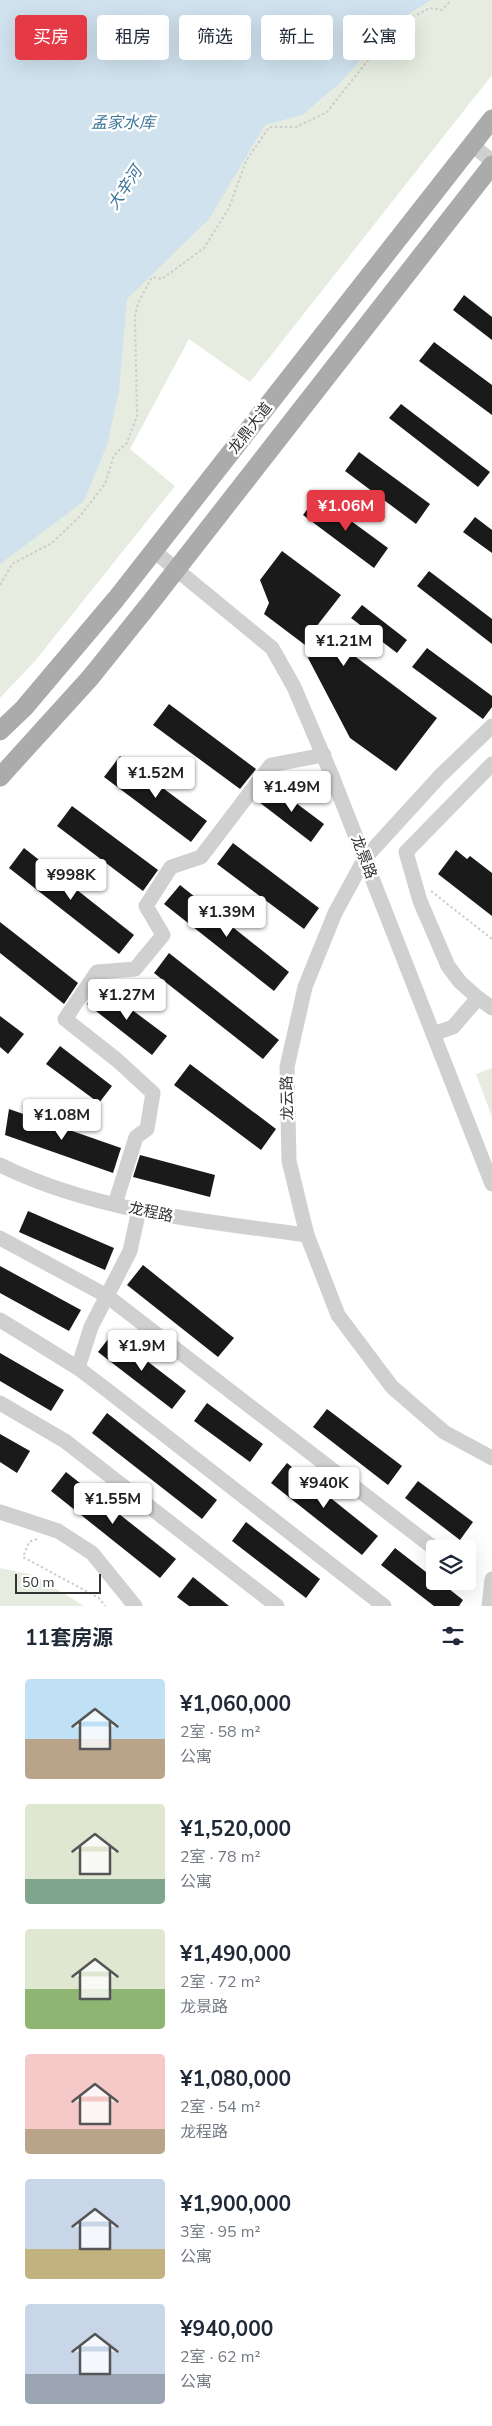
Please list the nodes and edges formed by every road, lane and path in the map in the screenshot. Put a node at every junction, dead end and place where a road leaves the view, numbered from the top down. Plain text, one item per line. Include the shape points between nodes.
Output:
1 (451, 0) edge
2 (492, 119) edge
3 (472, 145) junction
4 (492, 161) edge
5 (492, 165) edge
6 (154, 551) junction
7 (176, 570) junction
8 (0, 585) edge
9 (492, 726) edge
10 (0, 731) edge
11 (324, 755) junction
12 (492, 764) edge
13 (0, 777) edge
14 (365, 858) junction
15 (413, 877) junction
16 (492, 939) edge
17 (478, 998) junction
18 (492, 1008) edge
19 (433, 1034) junction
20 (0, 1164) edge
21 (492, 1184) edge
22 (115, 1204) junction
23 (139, 1210) junction
24 (307, 1235) junction
25 (0, 1238) edge
26 (107, 1296) junction
27 (0, 1320) edge
28 (78, 1368) junction
29 (0, 1403) edge
30 (492, 1458) edge
31 (0, 1512) edge
32 (58, 1531) junction
33 (426, 1542) edge
34 (492, 1579) edge
35 (104, 1606) edge
36 (135, 1606) edge
37 (277, 1606) edge
38 (384, 1606) edge
39 (489, 1606) edge

1 - 8 path via 442,10 430,8 394,26 327,112 296,127 269,127 246,161 229,208 204,248 162,278 152,277 138,303 135,317 137,416 127,443 114,455 105,484 80,516 52,543 12,564
2 - 3 main road, 龙鼎大道
3 - 4 street
3 - 6 main road, 龙鼎大道
5 - 7 main road, 龙鼎大道
6 - 7 street, 龙景路
6 - 10 main road, 龙鼎大道 via 24,708
7 - 11 street, 龙景路 via 272,648 294,687
7 - 13 main road, 龙鼎大道 via 90,678
9 - 14 street, 龙云路 via 440,776
11 - 14 street, 龙景路
11 - 22 street via 271,765 201,857 171,866 146,906 163,935 135,969 97,972 65,1019 153,1093 147,1129 136,1137
12 - 15 street via 406,852
14 - 19 street, 龙景路
14 - 24 street, 龙云路 via 335,913 304,987 287,1067 289,1161
15 - 16 path
15 - 17 street via 448,966
17 - 18 street
17 - 19 street via 453,1027
19 - 21 street, 龙景路
20 - 22 street, 龙程路 via 89,1198
22 - 23 street, 龙程路
23 - 24 street, 龙程路
23 - 26 street via 130,1251
24 - 30 street, 龙云路 via 338,1315 392,1387 444,1432
25 - 26 street
26 - 28 street via 91,1327
26 - 33 street
27 - 28 street
28 - 38 street
29 - 37 street via 64,1441
31 - 32 street
32 - 35 path via 29,1542 23,1557 99,1598
32 - 36 street via 92,1553
34 - 39 street

